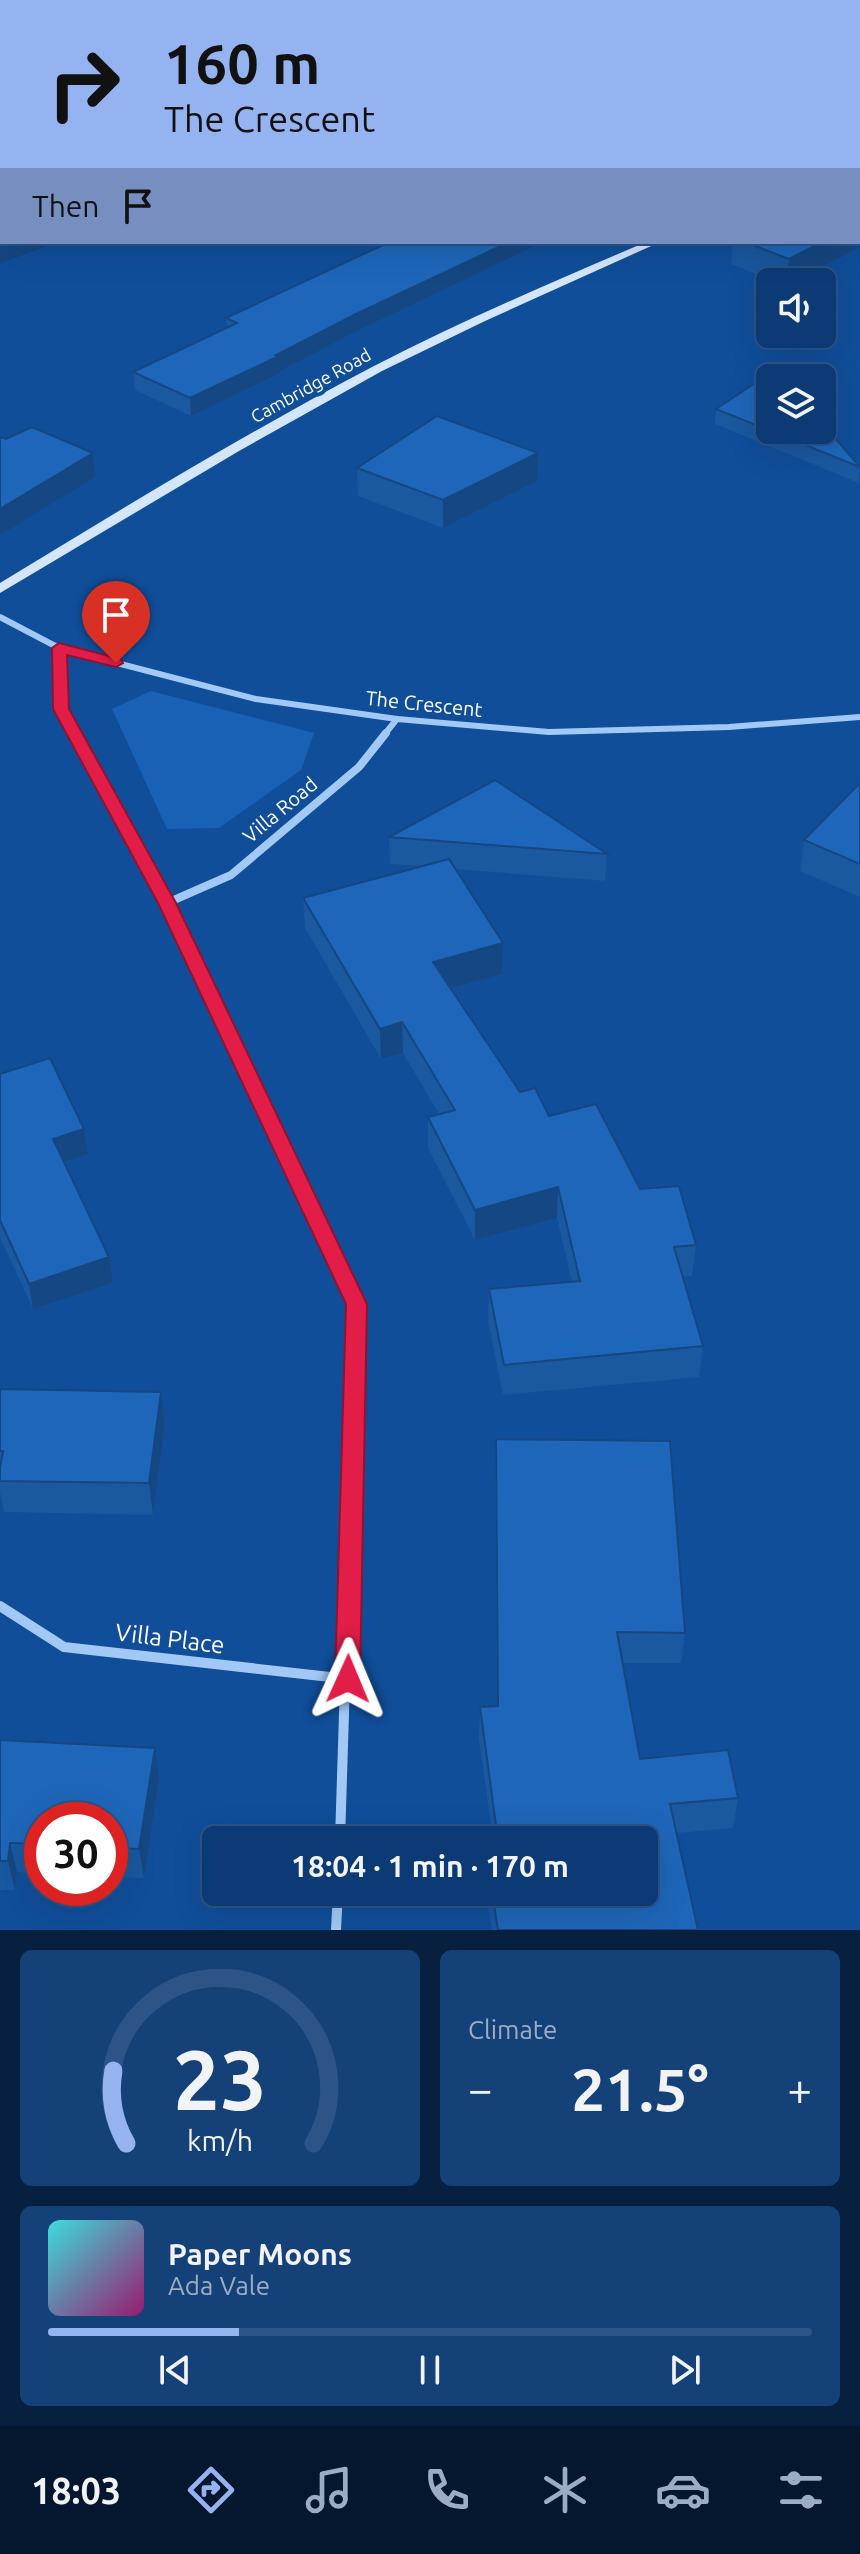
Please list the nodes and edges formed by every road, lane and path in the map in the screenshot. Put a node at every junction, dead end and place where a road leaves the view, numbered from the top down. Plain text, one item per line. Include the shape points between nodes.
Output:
1 (650, 244) edge
2 (0, 589) edge
3 (0, 617) edge
4 (59, 648) junction
5 (397, 719) junction
6 (858, 719) edge
7 (167, 903) junction
8 (0, 1606) edge
9 (348, 1679) junction
10 (341, 1826) edge
11 (337, 1906) edge
12 (336, 1930) edge

1 - 2 street, Cambridge Road via 484,316 358,380 139,503
3 - 4 street, The Crescent
4 - 5 street, The Crescent via 256,699
4 - 7 street via 61,709
5 - 6 street, The Crescent via 549,732
5 - 7 street, Villa Road via 359,767 231,875
7 - 9 street via 357,1304
8 - 9 street, Villa Place via 64,1647
9 - 10 street
11 - 12 street

